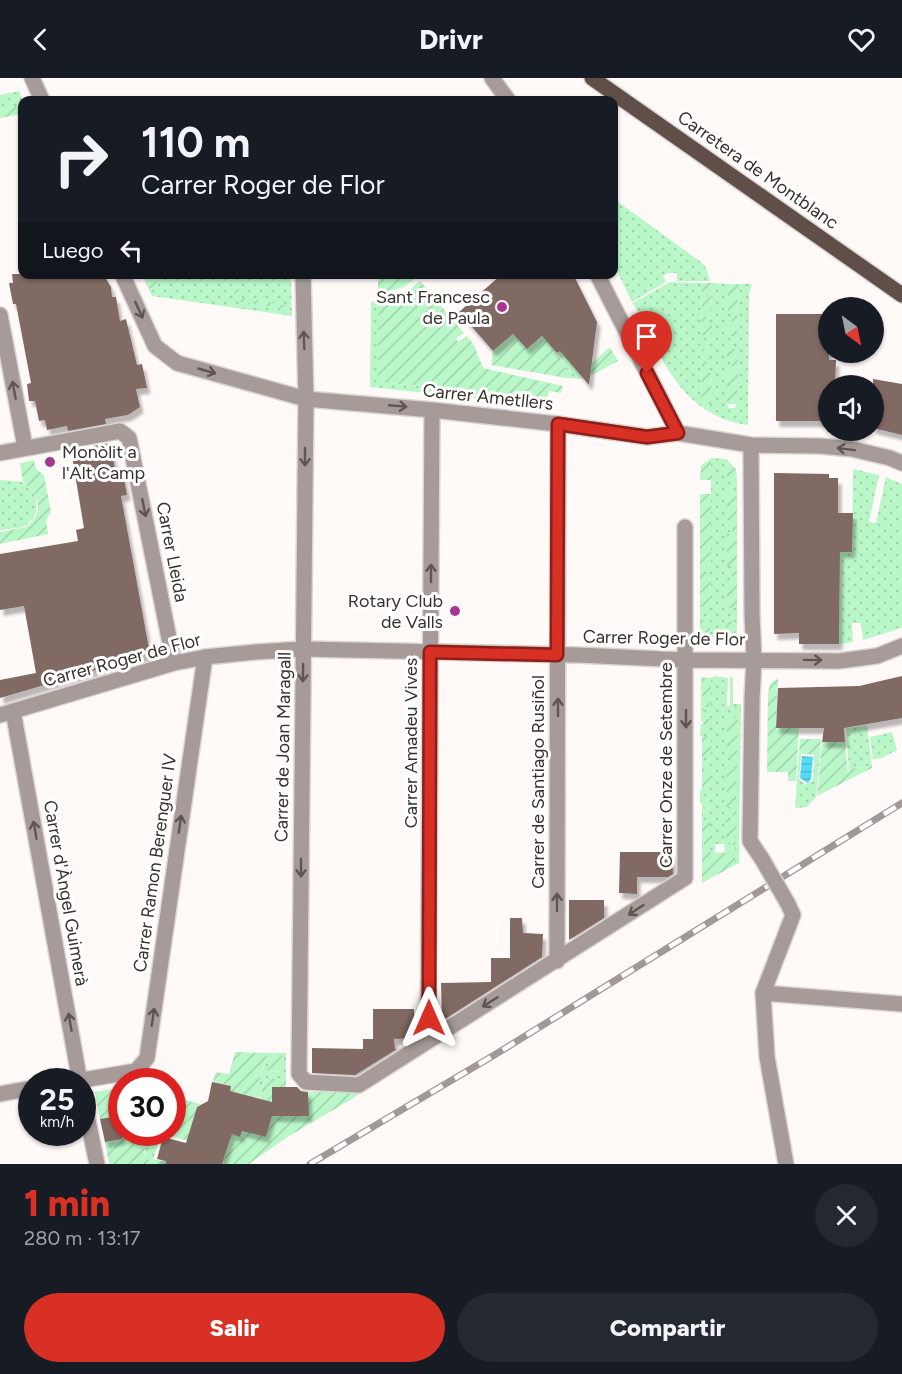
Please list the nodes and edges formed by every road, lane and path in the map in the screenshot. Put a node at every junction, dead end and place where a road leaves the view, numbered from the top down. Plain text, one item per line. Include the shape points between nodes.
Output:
1 (32, 78) edge
2 (492, 78) edge
3 (592, 78) edge
4 (40, 96) edge
5 (505, 96) edge
6 (618, 96) edge
7 (618, 96) edge
8 (124, 279) edge
9 (303, 279) edge
10 (600, 279) edge
11 (902, 295) edge
12 (0, 320) edge
13 (306, 399) junction
14 (432, 410) junction
15 (558, 424) junction
16 (678, 433) junction
17 (751, 445) junction
18 (25, 447) junction
19 (0, 453) edge
20 (902, 464) edge
21 (686, 527) dead end
22 (902, 646) edge
23 (303, 649) junction
24 (430, 652) junction
25 (557, 655) junction
26 (205, 657) junction
27 (685, 660) junction
28 (754, 660) junction
29 (174, 663) junction
30 (6, 713) edge
31 (557, 961) junction
32 (763, 993) junction
33 (902, 1004) edge
34 (428, 1041) junction
35 (75, 1068) edge
36 (96, 1080) edge
37 (18, 1091) edge
38 (0, 1094) edge
39 (93, 1146) edge
40 (97, 1164) edge
41 (786, 1164) edge

1 - 4 street
2 - 5 street
3 - 7 main road, Carretera de Montblanc
6 - 11 main road, Carretera de Montblanc
8 -> 13 street, Carrer Ametllers via 155,346 177,363
13 -> 9 street, Carrer de Joan Maragall
10 - 16 street
18 -> 12 street
13 -> 14 street, Carrer Ametllers
13 -> 23 street, Carrer de Joan Maragall
14 - 15 street, Carrer Ametllers
24 -> 14 street, Carrer Amadeu Vives
15 - 16 street, Carrer Ametllers via 647,437
15 - 25 street, Carrer de Santiago Rusiñol
16 - 17 street, Carrer Ametllers
20 -> 17 street, Carrer Ametllers via 852,449
17 - 28 street
18 - 19 street, Carrer Lleida
18 -> 29 street, Carrer Lleida via 120,431 129,438
21 - 27 street, Carrer Onze de Setembre
28 -> 22 street, Carrer Roger de Flor via 839,661 877,656
23 - 24 street, Carrer Roger de Flor
23 - 26 street, Carrer Roger de Flor
23 -> 34 street, Carrer de Joan Maragall via 299,1074 306,1082 359,1085
24 - 25 street, Carrer Roger de Flor
24 - 34 street, Carrer Amadeu Vives
25 - 27 street, Carrer Roger de Flor
31 -> 25 street, Carrer de Santiago Rusiñol
26 - 29 street, Carrer Roger de Flor
36 -> 26 street, Carrer Ramon Berenguer IV via 136,1071 147,1058
27 - 28 street, Carrer Roger de Flor
27 -> 31 street, Carrer Onze de Setembre via 686,878
28 - 32 street, bridge via 750,841 793,915
29 - 30 street, Carrer Roger de Flor
35 -> 30 street, Carrer d'Àngel Guimerà
31 -> 34 street, Carrer Onze de Setembre
32 - 33 street
32 - 41 street via 767,1057
37 - 38 street
39 - 40 street, Carrer d'Àngel Guimerà

